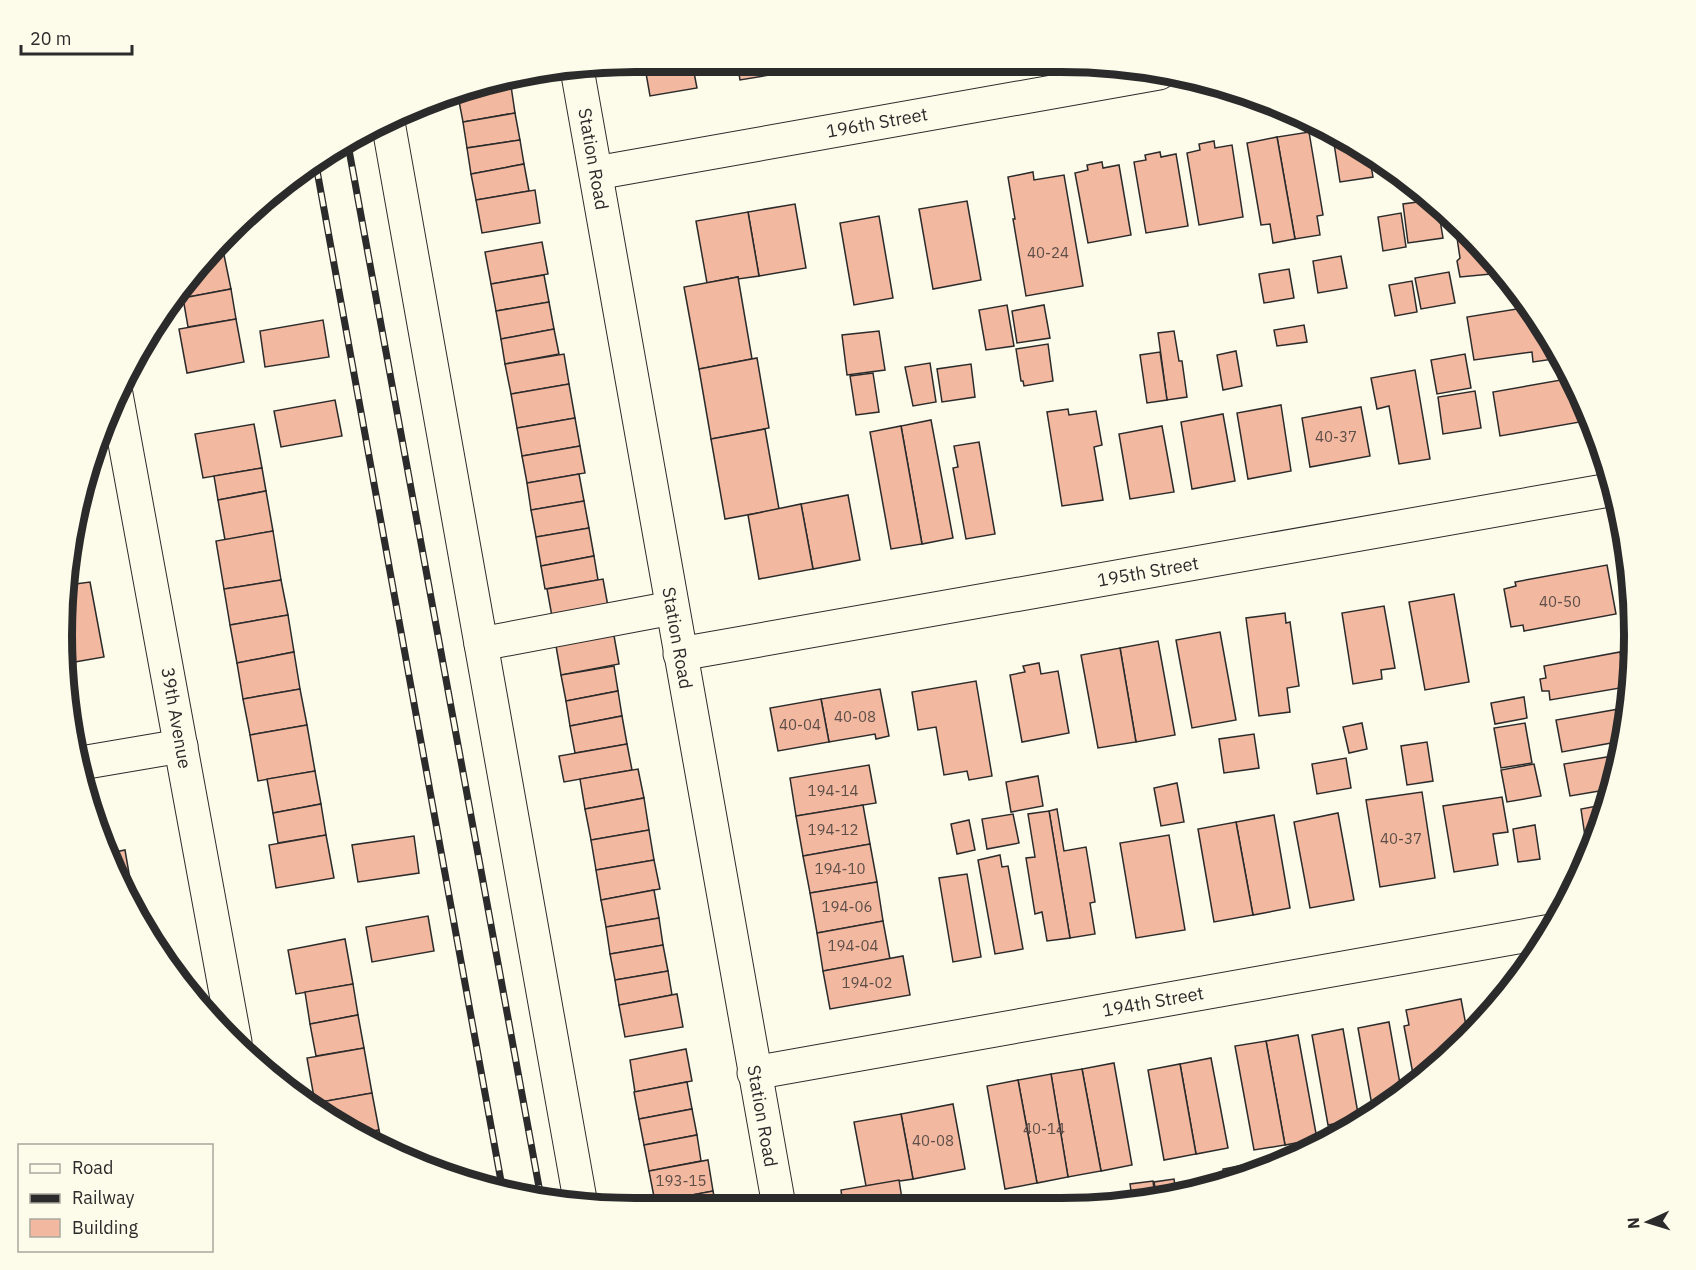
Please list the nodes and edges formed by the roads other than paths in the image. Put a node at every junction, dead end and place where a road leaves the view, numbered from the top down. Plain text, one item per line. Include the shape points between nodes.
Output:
1 (578, 75) edge
2 (1135, 77) edge
3 (389, 129) edge
4 (596, 173) junction
5 (119, 411) edge
6 (1605, 491) edge
7 (672, 608) junction
8 (481, 645) junction
9 (680, 654) junction
10 (181, 746) junction
11 (87, 762) edge
12 (1539, 932) edge
13 (232, 1028) edge
14 (754, 1073) junction
15 (579, 1195) edge
16 (777, 1198) edge

1 - 4 street, Station Road
2 - 4 street, 196th Street
3 - 8 street
4 - 7 street, Station Road
5 - 10 street, 39th Avenue
6 - 9 street, 195th Street
7 - 8 street
7 - 9 street, Station Road
8 - 15 street
9 - 14 street, Station Road
10 - 11 street
10 - 13 street, 39th Avenue
12 - 14 street, 194th Street
14 - 16 street, Station Road

